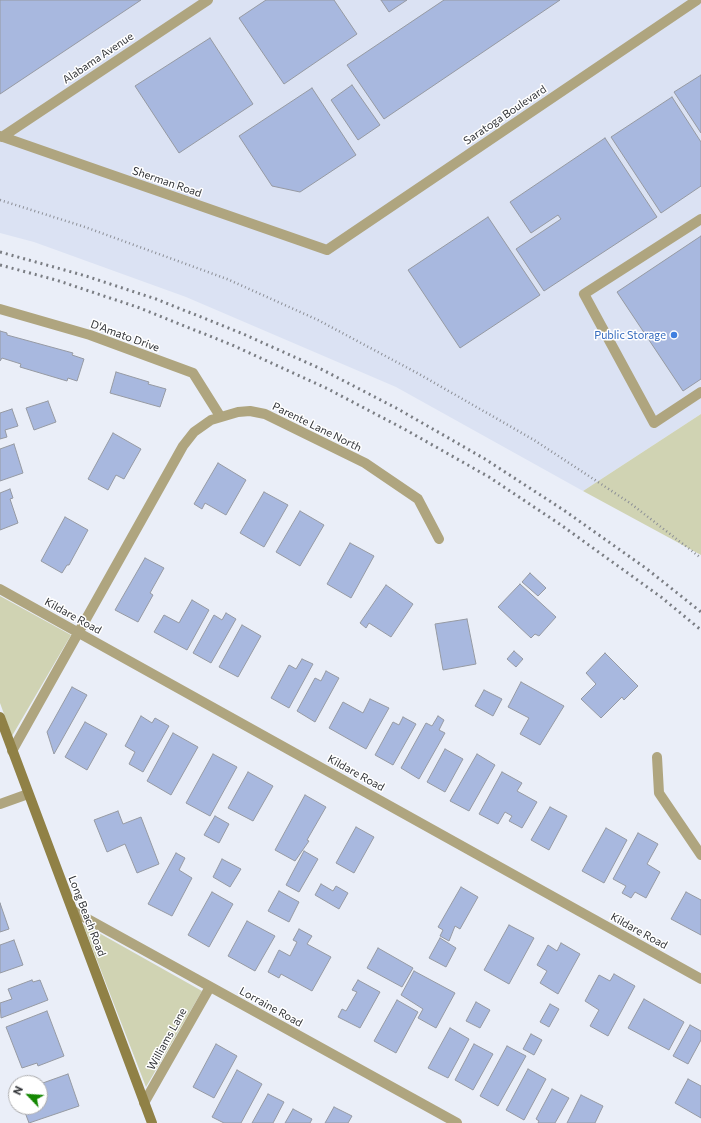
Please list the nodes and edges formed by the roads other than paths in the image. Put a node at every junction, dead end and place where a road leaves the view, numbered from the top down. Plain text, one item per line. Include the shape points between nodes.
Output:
1 (208, 0) edge
2 (697, 0) edge
3 (1, 137) edge
4 (701, 219) edge
5 (327, 250) joint
6 (0, 309) edge
7 (701, 392) edge
8 (220, 416) junction
9 (439, 539) dead end
10 (0, 589) edge
11 (80, 633) junction
12 (0, 717) edge
13 (12, 751) junction
14 (657, 757) dead end
15 (28, 794) junction
16 (0, 804) edge
17 (701, 855) edge
18 (72, 911) junction
19 (701, 979) edge
20 (210, 987) junction
21 (144, 1103) junction
22 (152, 1123) edge
23 (457, 1123) edge

1 - 3 street, Alabama Avenue
2 - 5 street, Saratoga Boulevard
3 - 5 street, Sherman Road
4 - 7 street via 584,294 654,423
6 - 8 street, D'Amato Drive via 90,336 193,373
8 - 9 street, Parente Lane North via 250,411 265,414 365,463 418,499
8 - 11 street, Parente Lane North via 194,432 183,446
10 - 11 street, Kildare Road
11 - 13 street, Parente Lane North
11 - 19 street, Kildare Road
12 - 13 main road, Long Beach Road
13 - 15 main road, Long Beach Road
14 - 17 street via 659,793
15 - 16 street
15 - 18 main road, Long Beach Road
18 - 20 street, Lorraine Road
18 - 21 main road, Long Beach Road
20 - 21 street, Williams Lane
20 - 23 street, Lorraine Road
21 - 22 main road, Long Beach Road

